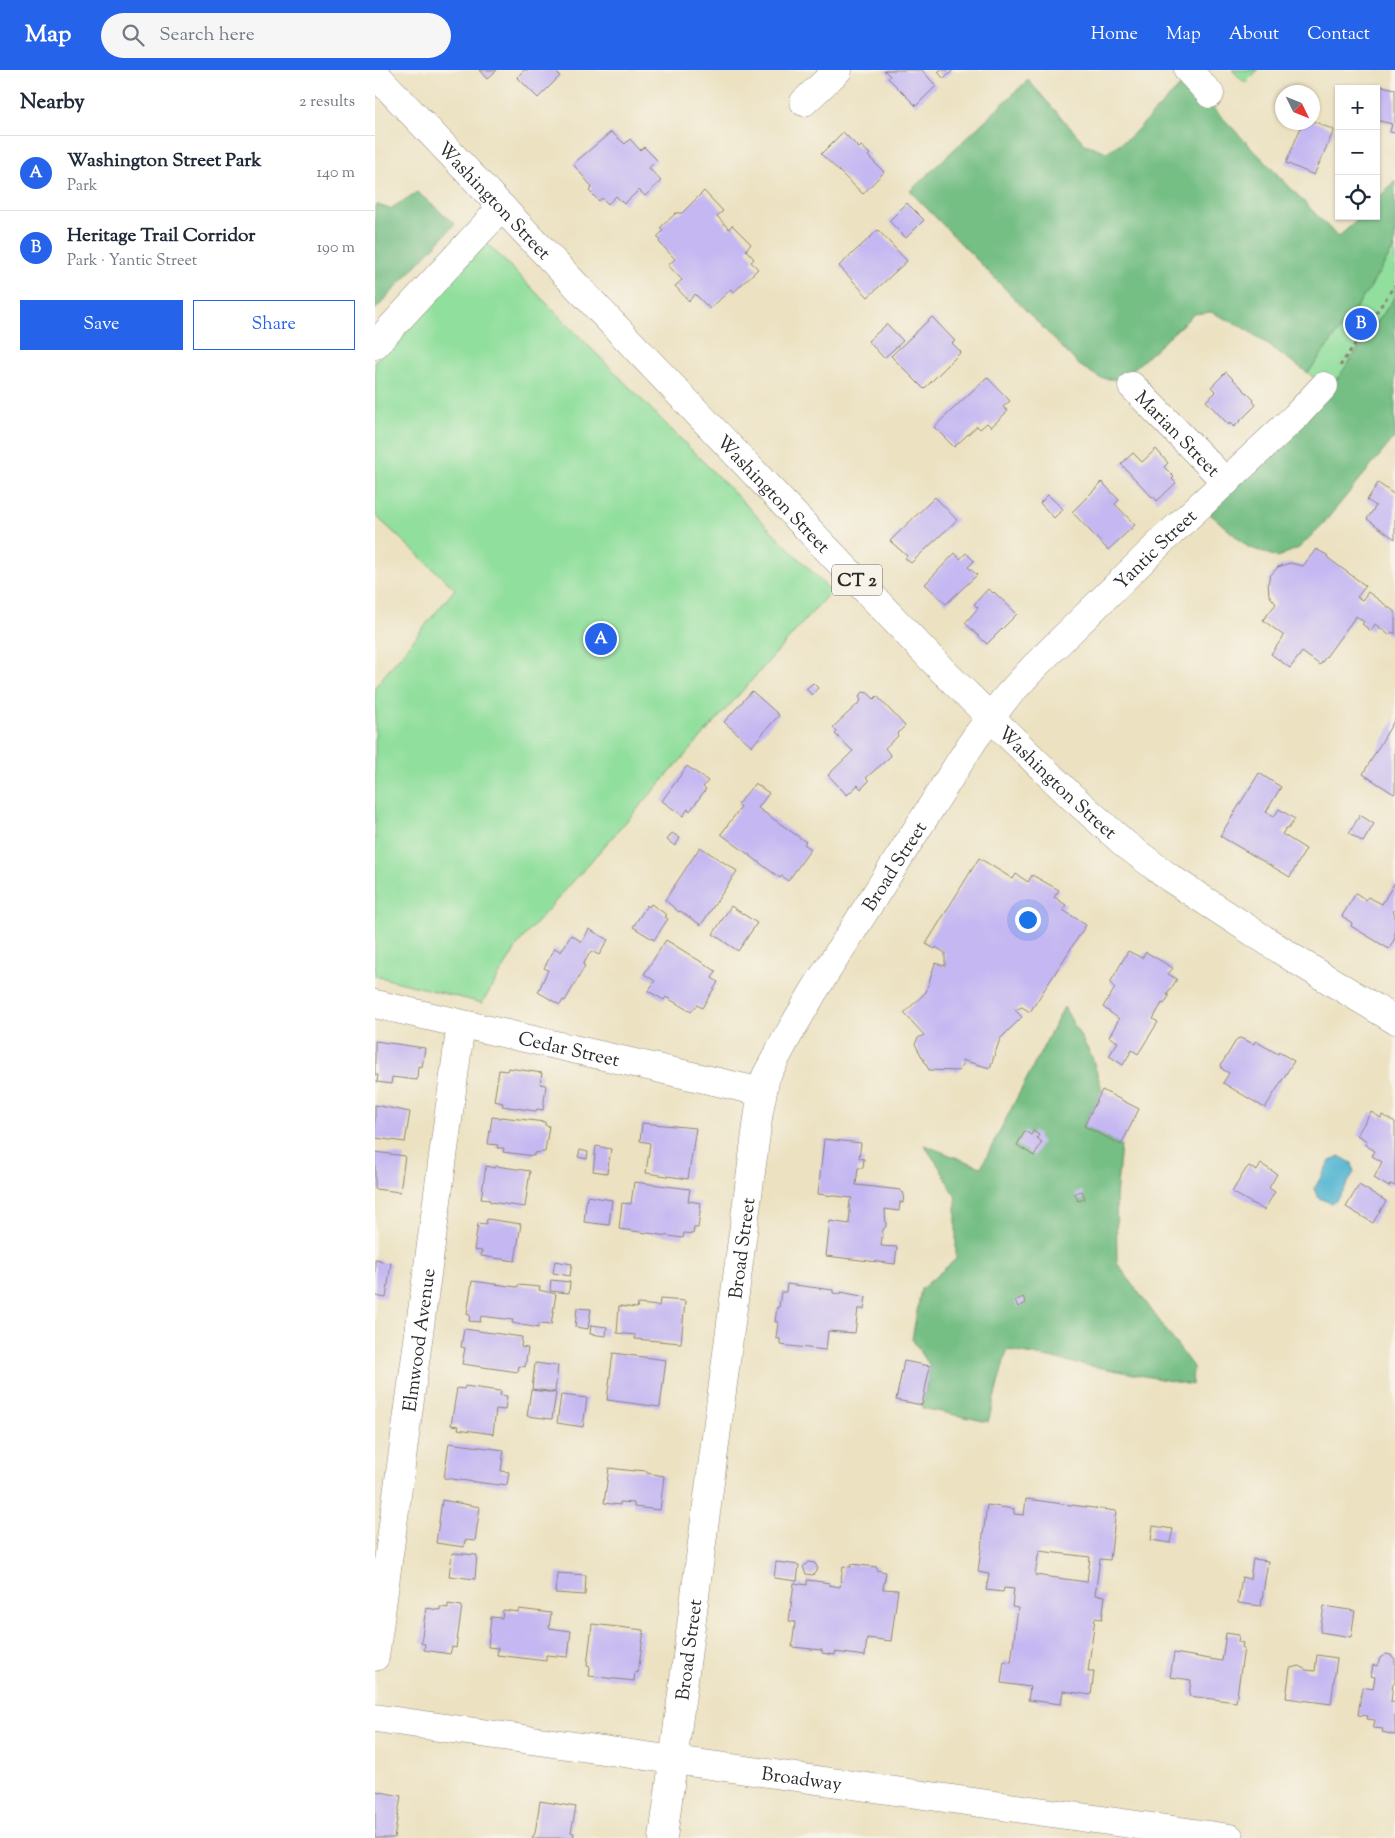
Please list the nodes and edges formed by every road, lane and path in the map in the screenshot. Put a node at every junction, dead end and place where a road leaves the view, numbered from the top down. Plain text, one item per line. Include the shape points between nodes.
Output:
1 (838, 70) edge
2 (1187, 70) edge
3 (375, 74) edge
4 (1210, 94) dead end
5 (804, 102) dead end
6 (502, 207) junction
7 (1395, 285) edge
8 (375, 345) edge
9 (1132, 386) dead end
10 (1324, 386) joint
11 (1226, 482) junction
12 (989, 718) junction
13 (375, 1004) edge
14 (1395, 1020) edge
15 (461, 1024) junction
16 (762, 1092) junction
17 (375, 1657) edge
18 (375, 1718) edge
19 (673, 1760) junction
20 (663, 1838) edge
21 (1230, 1838) edge

1 - 5 main road
2 - 4 main road
3 - 6 main road, Washington Street / CT 2
6 - 8 main road
6 - 12 main road, Washington Street / CT 2
7 - 10 path
9 - 11 main road, Marian Street
10 - 11 main road, Yantic Street
11 - 12 main road, Yantic Street via 1038,663
12 - 14 main road, Washington Street / CT 2 via 1089,813 1155,868
12 - 16 main road, Broad Street via 814,990 771,1065
13 - 15 main road, Cedar Street
15 - 16 main road, Cedar Street
15 - 17 main road, Elmwood Avenue
16 - 19 main road, Broad Street
18 - 19 main road, Broadway
19 - 20 main road, Broad Street
19 - 21 main road, Broadway

